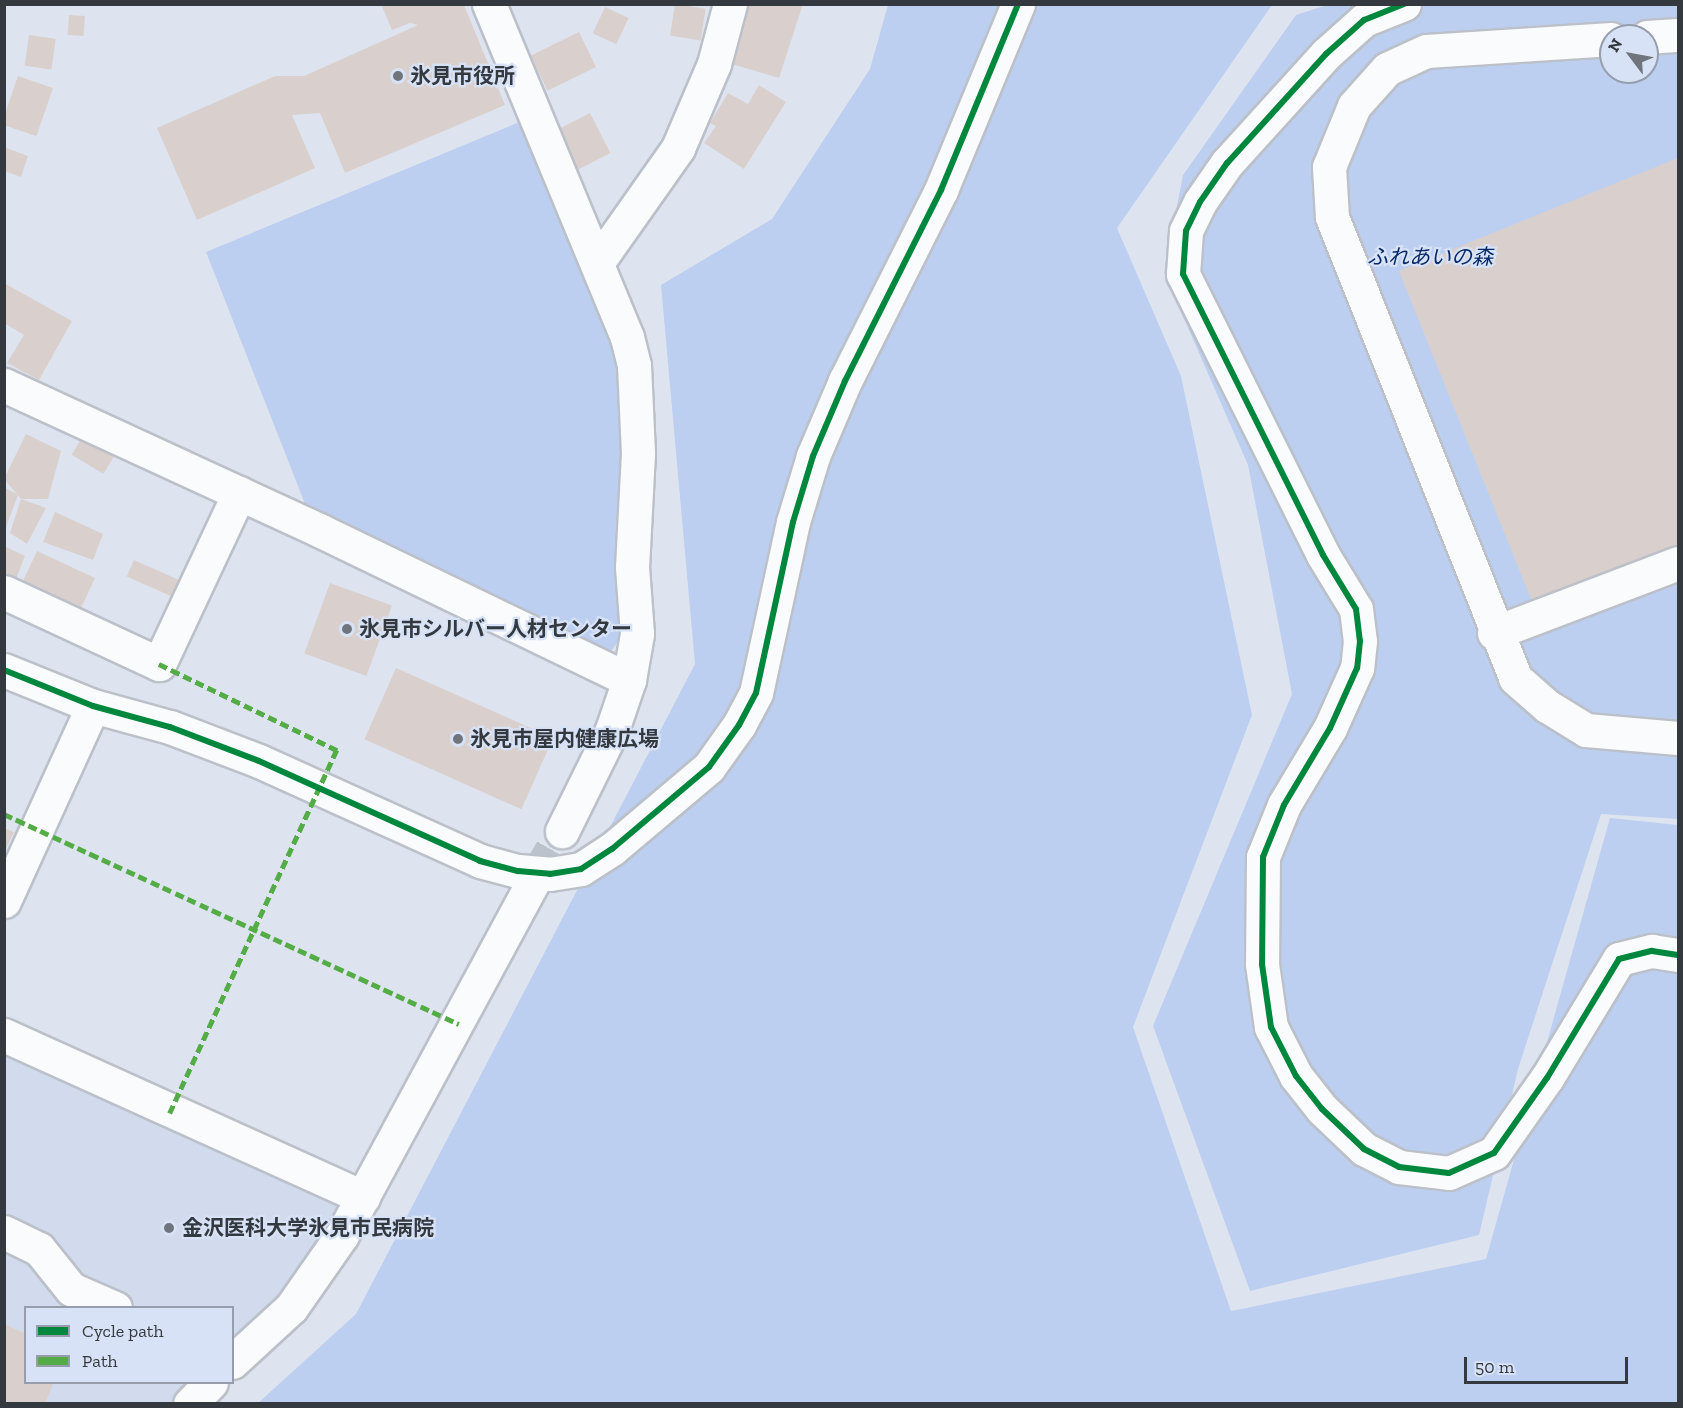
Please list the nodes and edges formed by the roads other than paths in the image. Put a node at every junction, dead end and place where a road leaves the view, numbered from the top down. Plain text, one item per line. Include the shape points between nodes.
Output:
1 (489, 4) edge
2 (730, 4) edge
3 (1018, 4) edge
4 (1404, 4) edge
5 (1678, 35) edge
6 (1659, 36) edge
7 (1599, 40) edge
8 (597, 263) junction
9 (4, 385) edge
10 (238, 493) junction
11 (1678, 563) edge
12 (4, 592) edge
13 (1494, 633) junction
14 (4, 670) edge
15 (629, 680) junction
16 (93, 706) junction
17 (1678, 738) edge
18 (562, 831) tunnel mouth
19 (535, 878) tunnel mouth
20 (4, 901) edge
21 (1678, 955) edge
22 (4, 1035) edge
23 (363, 1197) junction
24 (4, 1232) edge
25 (111, 1306) edge
26 (234, 1359) edge
27 (210, 1384) edge
28 (190, 1404) edge

1 - 8 street
2 - 8 street via 714,64 678,148
3 - 16 street via 941,190 844,381 813,456 793,522 756,693 709,767 612,849 581,869 550,874 489,863 248,757 170,727
4 - 21 street via 1364,20 1326,54 1227,163 1186,231 1183,274 1358,619 1357,668 1330,728 1284,805 1263,857 1262,964 1271,1027 1296,1076 1322,1109 1364,1149 1399,1167 1449,1173 1494,1153 1547,1078 1618,959 1652,951
5 - 6 street
7 - 13 street via 1426,51 1387,69 1354,106 1329,167 1332,217
8 - 15 street via 634,365 638,453 632,567 637,634
9 - 10 street
10 - 12 street via 159,664
10 - 15 street
11 - 13 street
13 - 17 street via 1515,678 1547,706 1586,730
14 - 16 street
15 - 18 street via 612,730
16 - 20 street
19 - 23 street
22 - 23 street
23 - 26 street via 291,1308
24 - 25 street via 39,1249 71,1289
27 - 28 street

